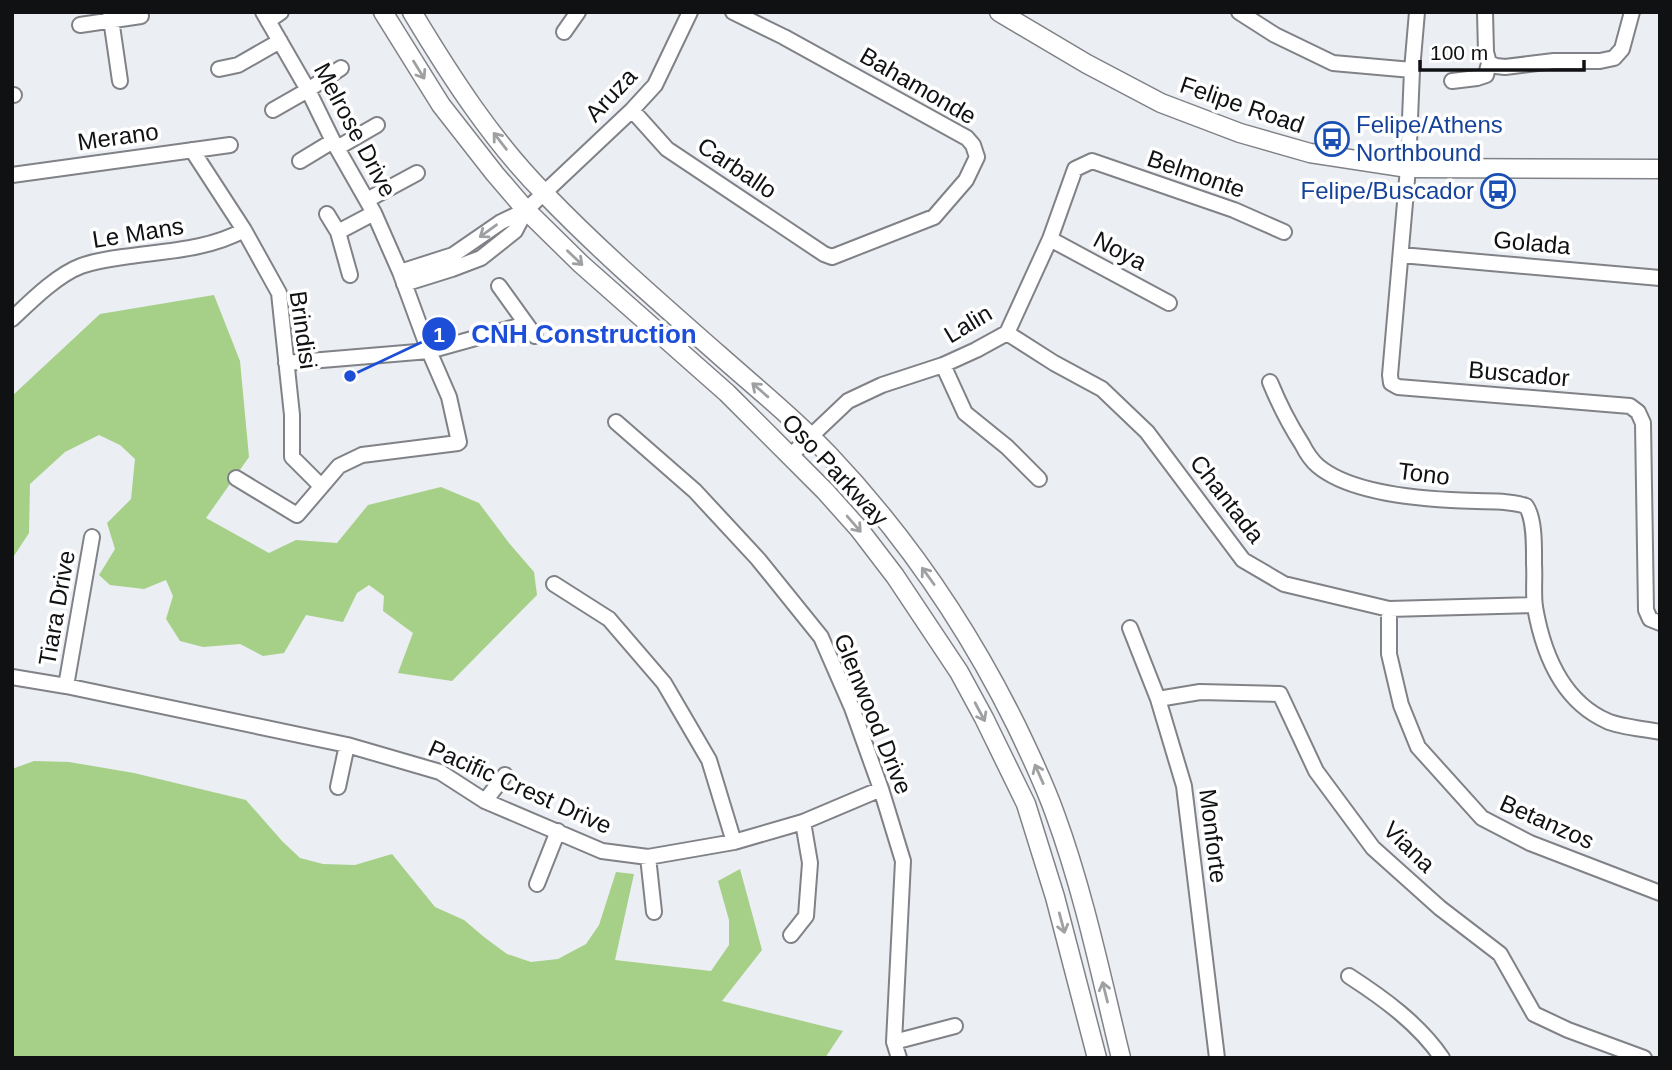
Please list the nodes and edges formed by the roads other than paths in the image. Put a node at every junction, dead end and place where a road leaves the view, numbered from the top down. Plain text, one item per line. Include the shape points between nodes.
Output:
1 (281, 12) edge
2 (383, 12) edge
3 (412, 12) edge
4 (578, 12) edge
5 (690, 12) edge
6 (733, 12) edge
7 (999, 12) edge
8 (1239, 12) edge
9 (1417, 12) edge
10 (1485, 12) edge
11 (1632, 12) edge
12 (110, 16) edge
13 (141, 16) dead end
14 (265, 17) edge
15 (80, 25) dead end
16 (564, 32) dead end
17 (280, 41) junction
18 (1489, 63) junction
19 (341, 68) dead end
20 (219, 69) dead end
21 (1412, 70) junction
22 (120, 81) dead end
23 (1452, 81) dead end
24 (308, 90) junction
25 (273, 110) dead end
26 (632, 110) junction
27 (377, 125) dead end
28 (335, 144) junction
29 (230, 145) dead end
30 (192, 150) junction
31 (300, 161) dead end
32 (1092, 161) joint
33 (1408, 168) junction
34 (1660, 169) edge
35 (416, 173) dead end
36 (12, 175) edge
37 (544, 193) junction
38 (370, 206) junction
39 (526, 210) junction
40 (327, 214) dead end
41 (244, 230) junction
42 (338, 232) junction
43 (1284, 232) dead end
44 (1050, 239) junction
45 (824, 254) joint
46 (1401, 254) junction
47 (350, 275) dead end
48 (402, 278) junction
49 (1660, 278) edge
50 (499, 286) dead end
51 (1169, 303) dead end
52 (12, 319) edge
53 (1007, 333) junction
54 (429, 351) junction
55 (286, 363) junction
56 (943, 365) junction
57 (1270, 382) dead end
58 (616, 422) dead end
59 (811, 436) junction
60 (790, 456) junction
61 (236, 478) dead end
62 (1039, 479) dead end
63 (321, 485) junction
64 (92, 537) dead end
65 (554, 584) dead end
66 (1535, 605) junction
67 (1389, 609) junction
68 (1660, 622) edge
69 (1130, 628) dead end
70 (12, 677) edge
71 (66, 685) junction
72 (1158, 699) junction
73 (1660, 732) edge
74 (347, 745) junction
75 (505, 775) dead end
76 (338, 787) dead end
77 (881, 789) junction
78 (485, 801) junction
79 (803, 822) junction
80 (558, 831) junction
81 (734, 842) junction
82 (648, 857) junction
83 (537, 884) dead end
84 (1660, 893) edge
85 (654, 912) dead end
86 (792, 935) dead end
87 (1349, 976) dead end
88 (955, 1026) dead end
89 (894, 1042) junction
90 (899, 1058) edge
91 (1097, 1058) edge
92 (1121, 1058) edge
93 (1217, 1058) edge
94 (1442, 1058) edge
95 (1644, 1058) edge

1 - 14 street
2 -> 39 main road, Oso Parkway via 441,105
37 -> 3 main road, Oso Parkway via 473,105
4 - 16 street
5 - 26 street, Aruza via 655,85
6 - 45 street, Bahamonde via 942,123 973,145 977,157 966,180 934,217 840,255
7 - 33 main road, Felipe Road via 1161,103 1229,129 1310,153
8 - 21 street via 1334,63
9 - 21 street, Buscador
10 - 18 street
11 - 18 street via 1622,49 1614,58 1505,67
12 - 13 street
12 - 15 street
12 - 22 street
14 - 17 street, Melrose Drive
17 - 20 street via 238,65
17 - 24 street, Melrose Drive
18 - 23 street via 1486,75
19 - 24 street
21 - 33 street, Buscador
24 - 25 street
24 - 28 street, Melrose Drive
26 - 37 street, Aruza
26 - 45 street, Carballo via 667,149
27 - 28 street
28 - 31 street
28 - 38 street, Melrose Drive
29 - 30 street, Merano
30 - 36 street, Merano
30 - 41 street, Brindisi
32 - 43 street, Belmonte
32 - 44 street, Lalin via 1075,169
33 - 34 main road, Felipe Road
33 - 46 street, Buscador
35 - 38 street
37 - 39 street, Aruza
59 -> 37 main road, Oso Parkway via 621,268
38 - 42 street
38 - 48 street, Melrose Drive
39 - 48 street, Aruza via 501,222 465,256 446,258
39 -> 60 main road, Oso Parkway
40 - 42 street
41 - 52 street, Le Mans via 208,245 79,267
41 - 55 street, Brindisi via 279,293
42 - 47 street
44 - 51 street, Noya
44 - 53 street, Lalin
46 - 49 street, Golada
46 - 68 street, Buscador via 1391,383 1630,406 1638,412 1643,424 1646,610 1650,620
48 - 54 street, Melrose Drive
50 - 54 street via 530,330
53 - 56 street, Lalin
53 - 67 street, Chantada via 1102,389 1120,406 1147,432 1243,560 1284,584
54 - 55 street
54 - 63 street, Melrose Drive via 449,397 458,443 362,456 339,466
55 - 63 street, Brindisi via 292,457
56 - 59 street, Lalin via 848,401
56 - 62 street via 965,414
57 - 66 street, Tono via 1308,455 1346,482 1396,495 1526,506 1531,513
58 - 77 street, Glenwood Drive via 695,491 821,637
59 - 60 street, Lalin
92 -> 59 main road, Oso Parkway via 1063,835 1006,705 964,629 923,569
60 -> 91 main road, Oso Parkway via 859,529 895,576 984,718 1026,804 1042,852
61 - 63 street via 297,515
64 - 71 street, Tiara Drive
65 - 81 street via 609,619 664,683 709,760
66 - 67 street, Chantada
66 - 73 street via 1559,678 1575,698 1608,722
67 - 84 street, Betanzos via 1390,654 1401,705 1419,747 1482,818 1530,843
69 - 72 street, Monforte
70 - 71 street, Pacific Crest Drive
71 - 74 street, Pacific Crest Drive
72 - 93 street, Monforte via 1184,786
72 - 95 street, Viana via 1200,692 1280,694 1316,771 1373,848 1500,954 1534,1014
74 - 76 street
74 - 78 street, Pacific Crest Drive via 440,772
75 - 78 street
77 - 79 street, Pacific Crest Drive
77 - 89 street, Glenwood Drive via 903,861
78 - 80 street, Pacific Crest Drive
79 - 81 street, Pacific Crest Drive
79 - 86 street via 810,863 806,916
80 - 82 street, Pacific Crest Drive via 602,851
80 - 83 street
81 - 82 street, Pacific Crest Drive
82 - 85 street
87 - 94 street via 1424,1033
88 - 89 street
89 - 90 street, Glenwood Drive

